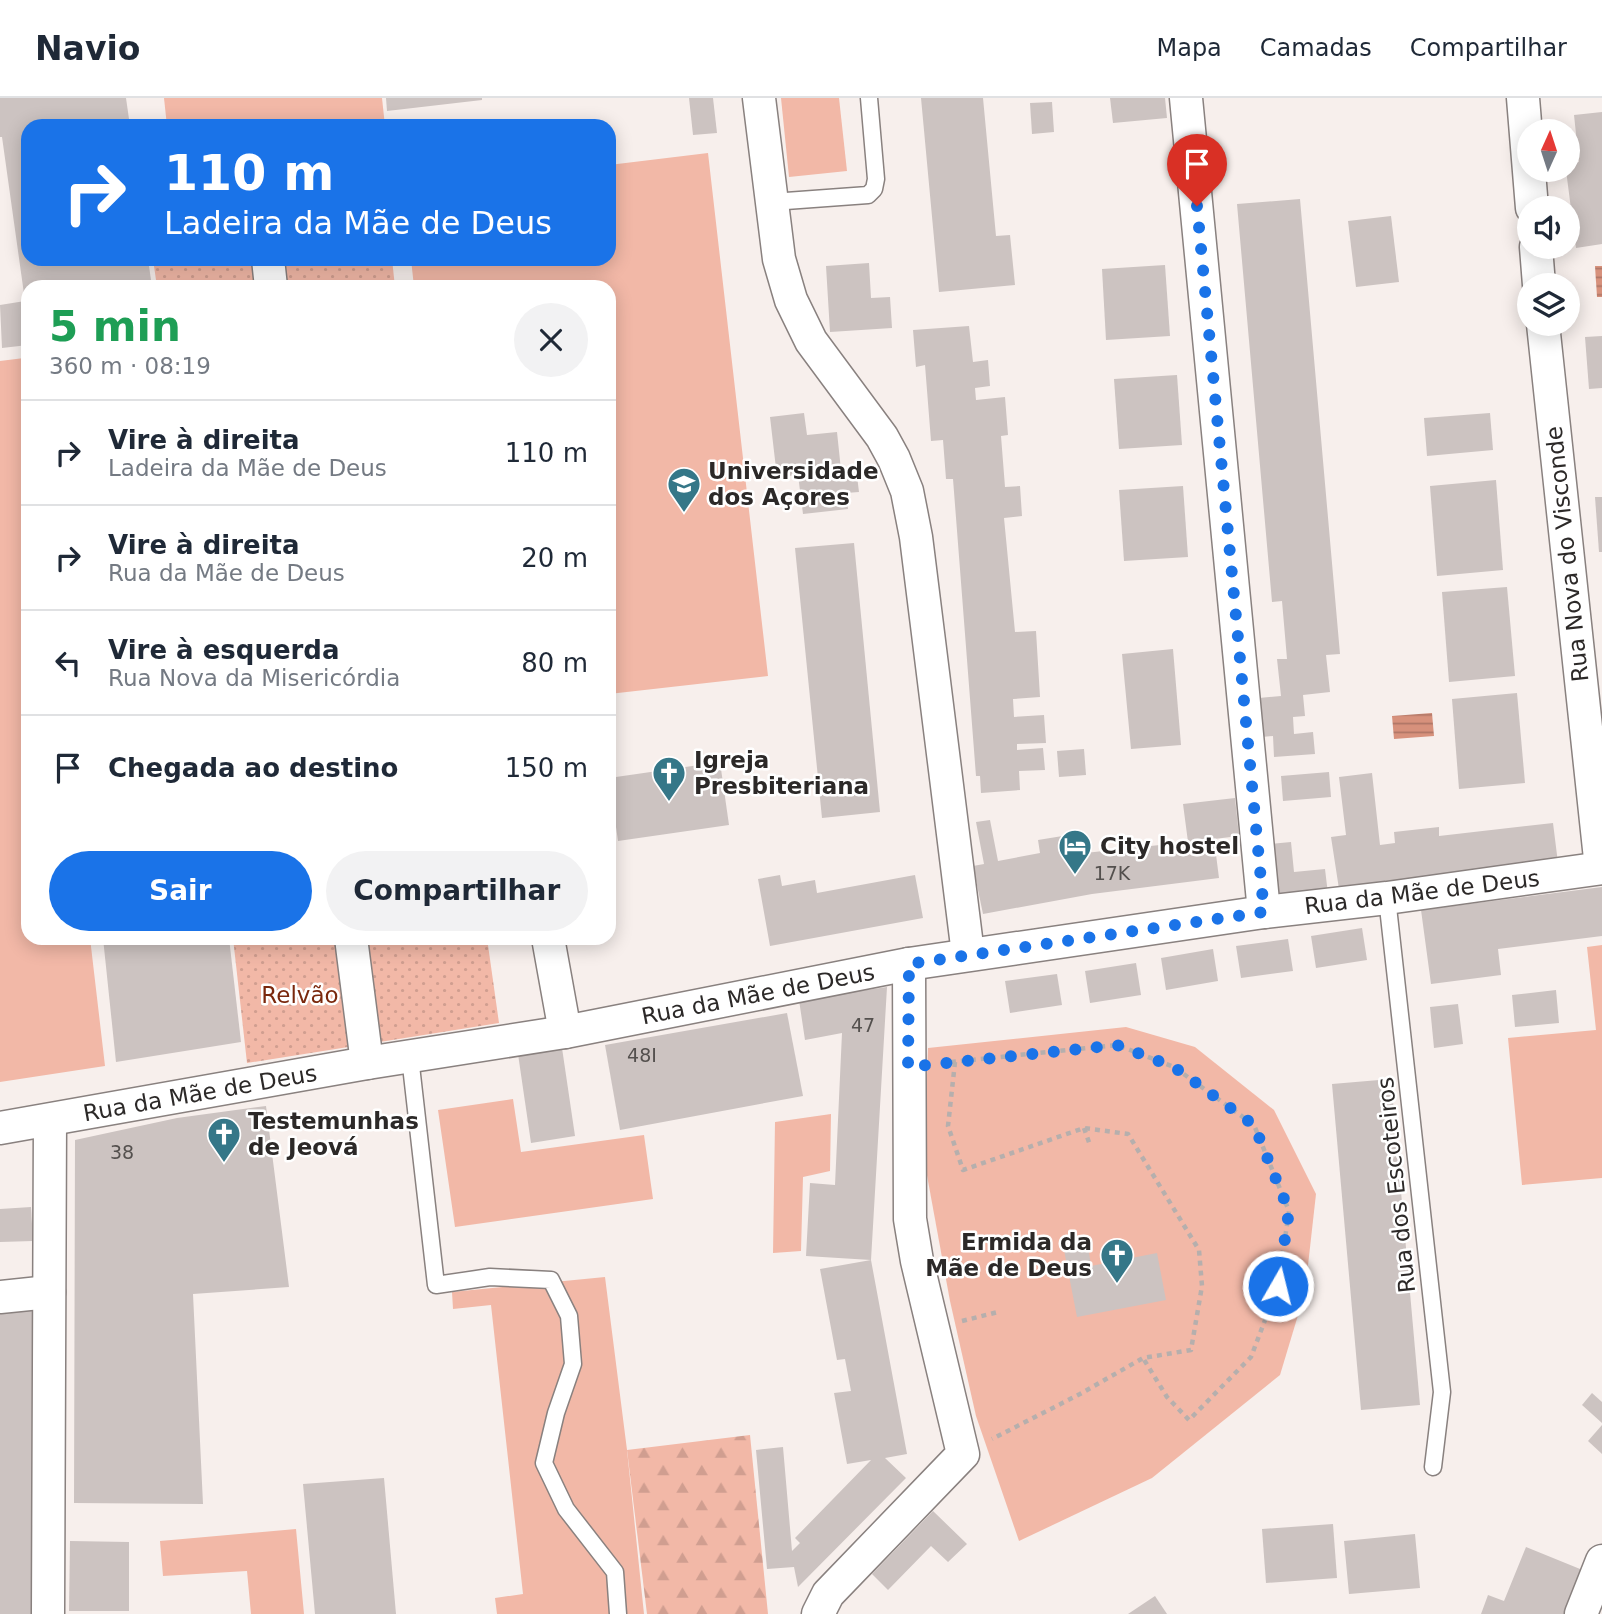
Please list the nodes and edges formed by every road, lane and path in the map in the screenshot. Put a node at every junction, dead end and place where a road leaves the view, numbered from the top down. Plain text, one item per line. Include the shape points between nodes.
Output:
1 (759, 98) edge
2 (869, 98) edge
3 (1186, 98) edge
4 (1523, 98) edge
5 (1531, 196) edge
6 (772, 202) junction
7 (1544, 336) edge
8 (1602, 868) edge
9 (1387, 898) junction
10 (1264, 912) junction
11 (352, 945) edge
12 (549, 945) edge
13 (968, 954) junction
14 (909, 964) junction
15 (565, 1032) junction
16 (410, 1057) junction
17 (955, 1062) junction
18 (368, 1063) junction
19 (908, 1067) junction
20 (50, 1121) junction
21 (0, 1128) edge
22 (1084, 1128) junction
23 (1090, 1145) dead end
24 (49, 1292) junction
25 (0, 1297) edge
26 (1143, 1358) junction
27 (963, 1454) junction
28 (1433, 1466) dead end
29 (1602, 1561) edge
30 (48, 1614) edge
31 (618, 1614) edge
32 (818, 1614) edge
33 (1581, 1614) edge

1 - 6 street
2 - 6 lane via 876,179 869,195
3 - 10 street
4 - 5 street
6 - 13 street via 779,258 791,300 811,341 882,437 907,491
7 - 8 street, Rua Nova do Visconde
8 - 9 street, Rua da Mãe de Deus
9 - 10 street, Rua da Mãe de Deus
9 - 28 lane, Rua dos Escoteiros via 1443,1392
10 - 13 street, Rua da Mãe de Deus
11 - 18 street
12 - 15 street
13 - 14 street, Rua da Mãe de Deus
14 - 15 street, Rua da Mãe de Deus
14 - 19 street
15 - 16 street, Rua da Mãe de Deus
16 - 18 street, Rua da Mãe de Deus
16 - 31 lane via 436,1285 490,1277 551,1280 569,1316 573,1364 544,1463 566,1509 615,1572
17 - 19 path
17 - 22 path via 948,1126 963,1170
17 - 26 path via 1117,1045 1174,1067 1254,1125 1289,1211 1278,1286 1251,1357 1189,1420
18 - 20 street, Rua da Mãe de Deus
19 - 27 street via 910,1219
20 - 21 street, Rua da Mãe de Deus
20 - 24 street
22 - 23 path
22 - 26 path via 1128,1134 1199,1250 1202,1286 1191,1350
24 - 25 street
24 - 30 street
26 - 27 path
27 - 32 street via 828,1594
29 - 33 street

